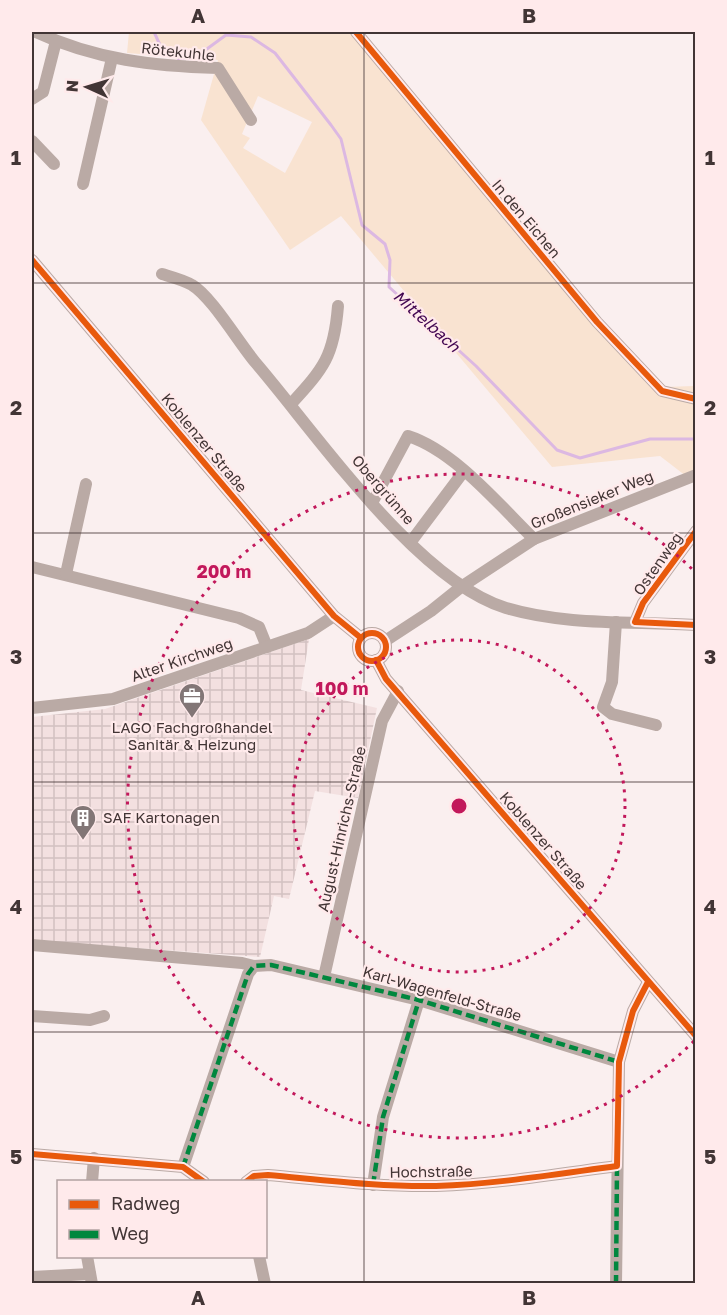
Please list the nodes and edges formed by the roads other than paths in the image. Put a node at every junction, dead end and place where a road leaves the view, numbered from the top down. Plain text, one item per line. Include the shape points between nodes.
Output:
1 (36, 32) edge
2 (356, 32) edge
3 (56, 41) junction
4 (112, 58) junction
5 (32, 99) edge
6 (251, 120) dead end
7 (32, 141) edge
8 (54, 164) dead end
9 (83, 184) dead end
10 (32, 260) edge
11 (162, 274) dead end
12 (338, 306) dead end
13 (696, 399) edge
14 (291, 404) junction
15 (464, 471) junction
16 (696, 475) edge
17 (86, 484) dead end
18 (372, 503) junction
19 (696, 531) edge
20 (534, 539) junction
21 (410, 543) junction
22 (32, 567) edge
23 (66, 574) junction
24 (460, 586) junction
25 (334, 616) junction
26 (635, 621) junction
27 (616, 622) junction
28 (696, 625) edge
29 (361, 638) junction
30 (385, 641) junction
31 (267, 647) junction
32 (380, 658) junction
33 (398, 691) junction
34 (32, 708) edge
35 (657, 724) dead end
36 (32, 945) edge
37 (254, 966) junction
38 (324, 977) junction
39 (648, 982) junction
40 (419, 1000) junction
41 (32, 1016) edge
42 (104, 1016) dead end
43 (696, 1036) edge
44 (619, 1062) junction
45 (32, 1154) edge
46 (94, 1158) junction
47 (617, 1166) junction
48 (183, 1167) junction
49 (92, 1180) edge
50 (201, 1180) edge
51 (249, 1180) edge
52 (373, 1185) junction
53 (87, 1258) edge
54 (259, 1258) edge
55 (33, 1279) edge
56 (91, 1279) edge
57 (265, 1284) edge
58 (616, 1284) edge

1 - 3 street, Rötekuhle
2 - 13 street, In den Eichen via 597,322 662,391
3 - 4 street, Rötekuhle
3 - 5 street via 43,92
4 - 6 street, Rötekuhle via 156,66 218,68
4 - 9 street
7 - 8 street
10 - 25 street, Koblenzer Straße
11 - 14 street, Obergrünne via 201,292
12 - 14 street via 329,357
14 - 18 street, Obergrünne
15 - 18 street via 419,439 408,436
15 - 20 street
15 - 21 street
16 - 20 street, Großensieker Weg
17 - 23 street
18 - 21 street, Obergrünne
19 - 26 street, Ostenweg via 643,603
20 - 24 street, Großensieker Weg
21 - 24 street, Obergrünne
22 - 23 street
23 - 31 street via 238,618 259,627
24 - 27 street via 504,608 553,618
24 - 30 street, Großensieker Weg via 431,611
25 - 29 street, Koblenzer Straße
25 - 31 street, Alter Kirchweg via 308,633
26 - 27 street
26 - 28 street
27 - 35 street via 612,682 603,707 612,714
29 - 30 street via 374,633
29 - 32 street via 361,654 367,660
30 - 32 street via 386,649
31 - 34 street, Alter Kirchweg via 112,699
32 - 33 street, Koblenzer Straße
33 - 38 street, August-Hinrichs-Straße via 382,721
33 - 39 street, Koblenzer Straße
36 - 37 street, Karl-Wagenfeld-Straße
37 - 38 street, Karl-Wagenfeld-Straße via 271,964
37 - 48 street
38 - 40 street, Karl-Wagenfeld-Straße
39 - 43 street, Koblenzer Straße
39 - 44 street via 633,1011
40 - 44 street, Karl-Wagenfeld-Straße
40 - 52 street via 383,1117
41 - 42 street via 90,1020
44 - 47 street
45 - 46 street
46 - 48 street
46 - 49 street
47 - 52 street, Hochstraße via 496,1182
47 - 58 street
48 - 50 street
51 - 52 street, Hochstraße via 268,1175
53 - 56 street
54 - 57 street
55 - 56 street

